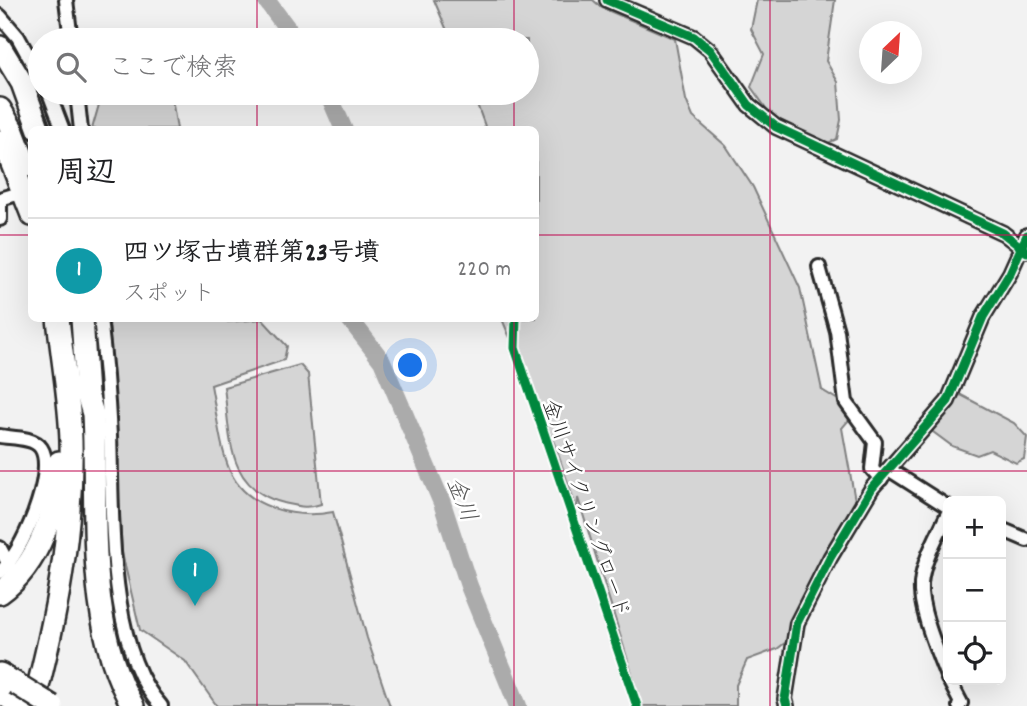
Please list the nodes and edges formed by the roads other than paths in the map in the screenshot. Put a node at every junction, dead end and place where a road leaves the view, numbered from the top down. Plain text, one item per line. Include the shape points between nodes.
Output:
1 (66, 0) edge
2 (607, 0) edge
3 (0, 16) edge
4 (70, 28) edge
5 (0, 47) edge
6 (28, 55) edge
7 (0, 90) edge
8 (28, 100) edge
9 (30, 105) edge
10 (54, 105) edge
11 (78, 105) edge
12 (0, 110) edge
13 (38, 126) edge
14 (61, 126) edge
15 (81, 126) edge
16 (0, 141) edge
17 (28, 141) edge
18 (24, 187) edge
19 (0, 201) edge
20 (28, 205) edge
21 (0, 219) edge
22 (1025, 244) edge
23 (819, 267) dead end
24 (58, 322) edge
25 (82, 322) edge
26 (100, 322) edge
27 (65, 390) junction
28 (87, 394) junction
29 (0, 436) edge
30 (886, 475) junction
31 (943, 504) edge
32 (943, 524) edge
33 (1006, 531) edge
34 (1027, 540) edge
35 (0, 548) edge
36 (5, 569) edge
37 (0, 593) edge
38 (943, 662) edge
39 (952, 685) edge
40 (7, 695) edge
41 (33, 706) edge
42 (45, 706) edge
43 (52, 706) edge
44 (133, 706) edge
45 (161, 706) edge
46 (787, 706) edge
47 (959, 706) edge

1 - 4 street
2 - 22 street via 694,37 710,50 749,105 776,127
3 - 6 street
5 - 8 highway
7 - 17 highway
9 - 13 highway
10 - 14 street
11 - 15 street
12 - 18 highway via 12,129
16 - 20 highway
18 - 19 street
19 - 21 street
22 - 30 street via 983,317 948,401
23 - 30 street via 837,331 846,402 875,442 872,469
24 - 27 highway
25 - 28 highway
26 - 45 street via 122,621 136,663
27 - 37 highway via 58,416 58,466 51,512 28,564
27 - 41 highway via 71,443 68,527 52,630
28 - 42 highway via 77,541
28 - 44 highway via 93,414 103,615 117,673
29 - 36 street via 35,442 44,460 28,534
30 - 31 street
30 - 46 street via 872,488 797,623
32 - 38 street via 921,586
33 - 34 street
35 - 36 street
39 - 47 street
40 - 43 highway, bridge

